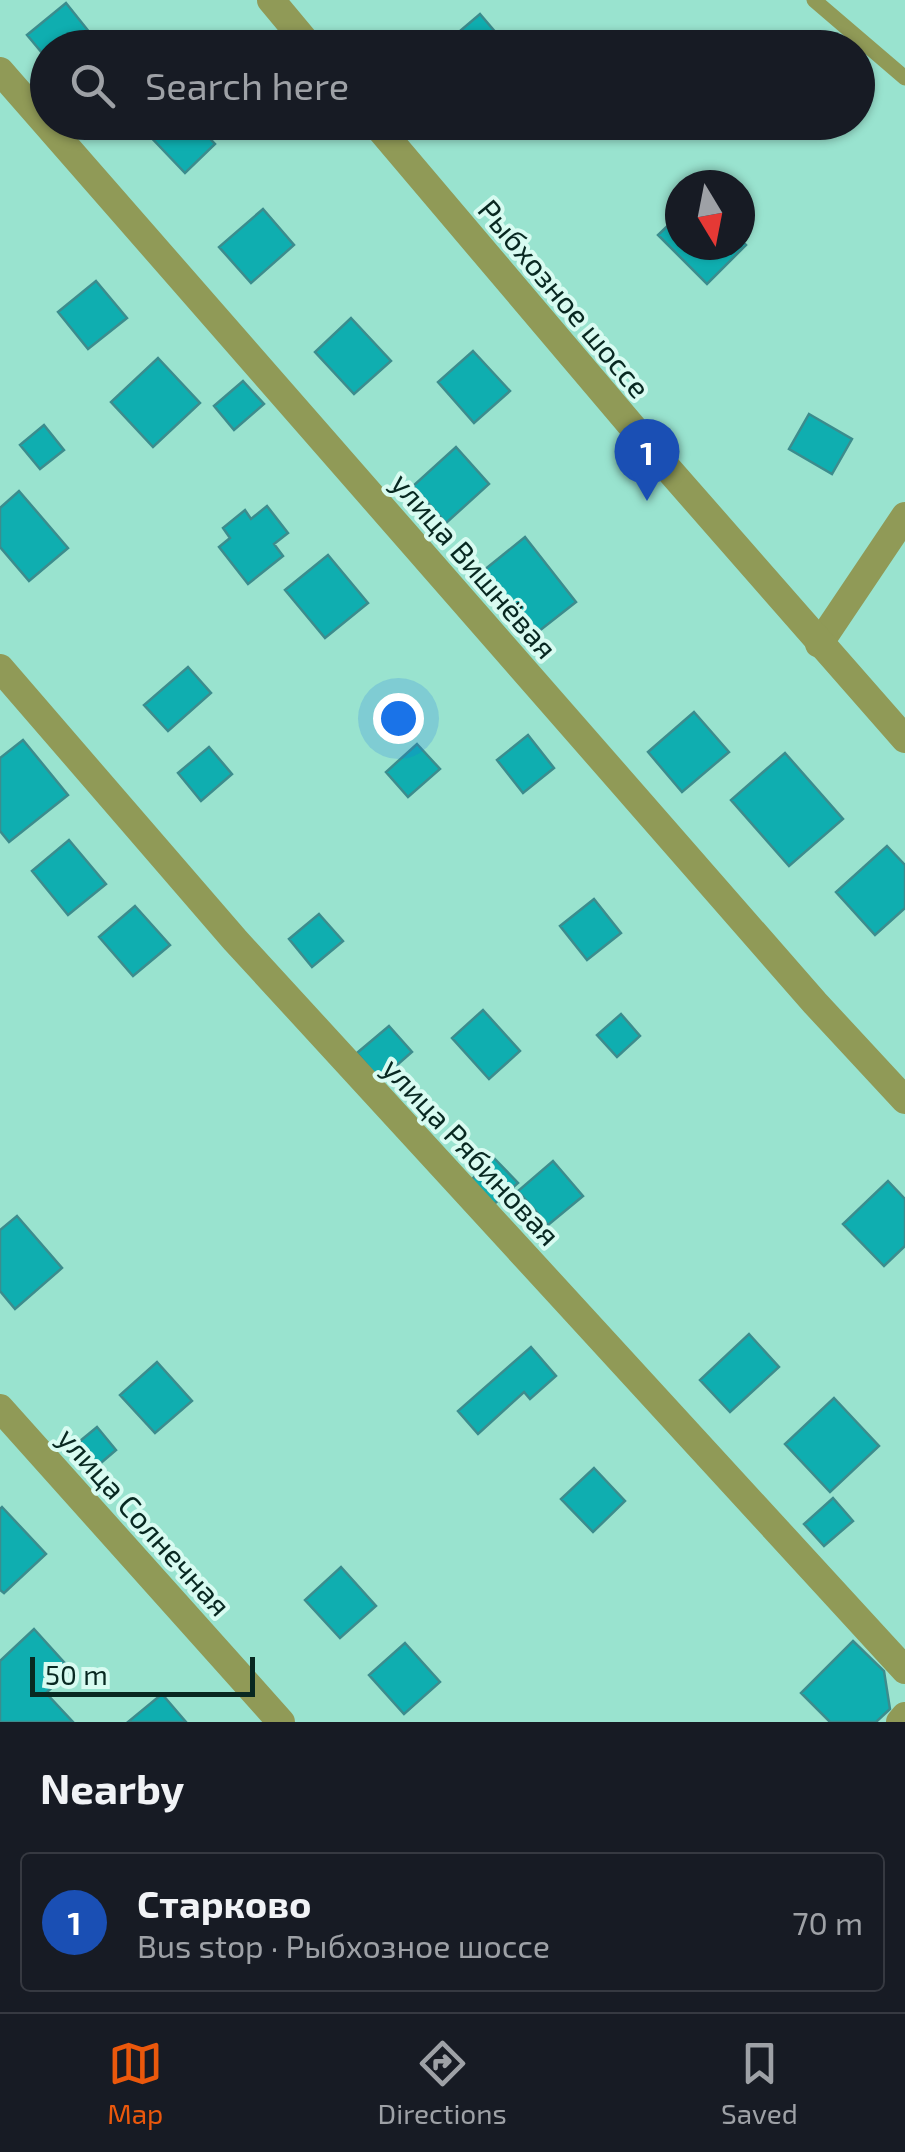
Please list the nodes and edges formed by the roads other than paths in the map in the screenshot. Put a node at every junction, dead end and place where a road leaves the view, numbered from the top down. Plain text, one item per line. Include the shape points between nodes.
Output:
1 (271, 0) edge
2 (814, 0) edge
3 (296, 30) edge
4 (849, 30) edge
5 (875, 52) edge
6 (0, 71) edge
7 (905, 78) edge
8 (30, 105) edge
9 (60, 140) edge
10 (389, 140) edge
11 (905, 516) edge
12 (819, 644) junction
13 (0, 668) edge
14 (905, 739) edge
15 (905, 1100) edge
16 (0, 1408) edge
17 (905, 1670) edge
18 (905, 1716) edge
19 (281, 1722) edge
20 (900, 1722) edge

1 - 3 street
2 - 4 lane
5 - 7 lane
6 - 8 street, улица Вишнёвая
9 - 15 street, улица Вишнёвая
10 - 12 street, Рыбхозное шоссе
11 - 12 street
12 - 14 street, Рыбхозное шоссе
13 - 17 street, улица Рябиновая via 235,940
16 - 19 street, улица Солнечная
18 - 20 street

